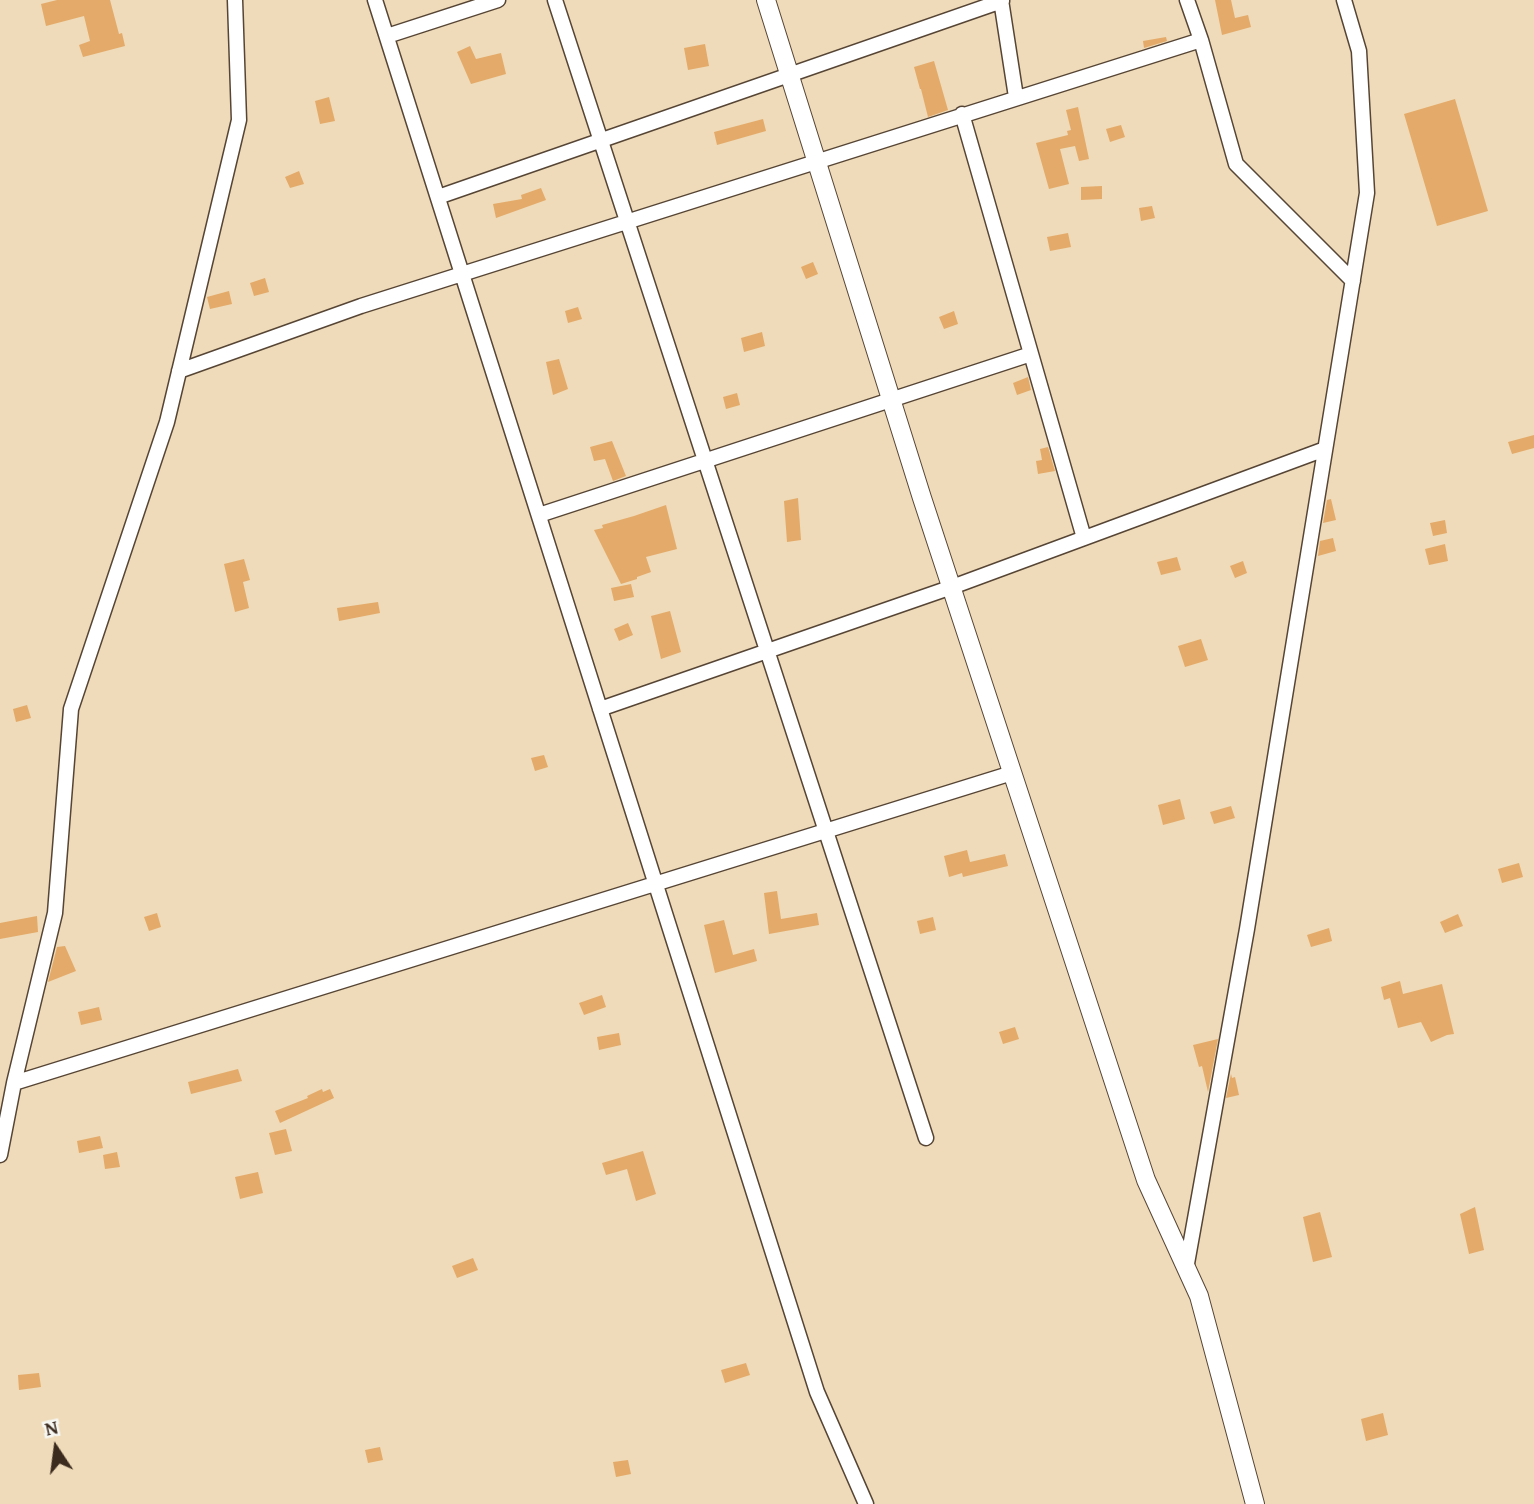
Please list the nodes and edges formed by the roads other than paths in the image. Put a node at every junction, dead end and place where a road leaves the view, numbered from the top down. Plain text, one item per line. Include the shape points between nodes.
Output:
1 (235, 0) edge
2 (375, 0) edge
3 (498, 0) edge
4 (555, 0) edge
5 (766, 0) edge
6 (1187, 0) edge
7 (1344, 0) edge
8 (1001, 1) edge
9 (387, 36) junction
10 (1201, 40) junction
11 (789, 75) junction
12 (1016, 97) junction
13 (962, 114) junction
14 (601, 140) junction
15 (816, 160) junction
16 (438, 197) junction
17 (628, 223) junction
18 (463, 274) junction
19 (1353, 281) junction
20 (1031, 354) junction
21 (179, 371) junction
22 (891, 399) junction
23 (1325, 449) junction
24 (705, 460) junction
25 (539, 514) junction
26 (1084, 538) junction
27 (951, 587) junction
28 (767, 651) junction
29 (600, 709) junction
30 (1012, 773) junction
31 (826, 831) junction
32 (656, 883) junction
33 (14, 1083) junction
34 (926, 1138) dead end
35 (0, 1155) edge
36 (1186, 1269) junction
37 (866, 1504) edge
38 (1255, 1504) edge

1 - 21 street via 239,120
2 - 9 street
3 - 9 street
4 - 14 street
5 - 11 street
6 - 10 street
7 - 19 street via 1359,51 1367,193
8 - 11 street
8 - 12 street
9 - 16 street
10 - 12 street
10 - 19 street via 1236,164
11 - 14 street
11 - 15 street
12 - 13 street
13 - 15 street
13 - 20 street
14 - 16 street
14 - 17 street
15 - 17 street
15 - 22 street
16 - 18 street
17 - 18 street
17 - 24 street
18 - 21 street
18 - 25 street
19 - 23 street
20 - 22 street
20 - 26 street
21 - 33 street via 167,422 71,709 55,913
22 - 24 street
22 - 27 street
23 - 26 street
23 - 36 street
24 - 25 street
24 - 28 street
25 - 29 street
26 - 27 street
27 - 28 street
27 - 30 street
28 - 29 street
28 - 31 street
29 - 32 street
30 - 31 street
30 - 36 street via 1146,1180
31 - 32 street
31 - 34 street
32 - 33 street
32 - 37 street via 817,1392
33 - 35 street
36 - 38 street via 1199,1296

